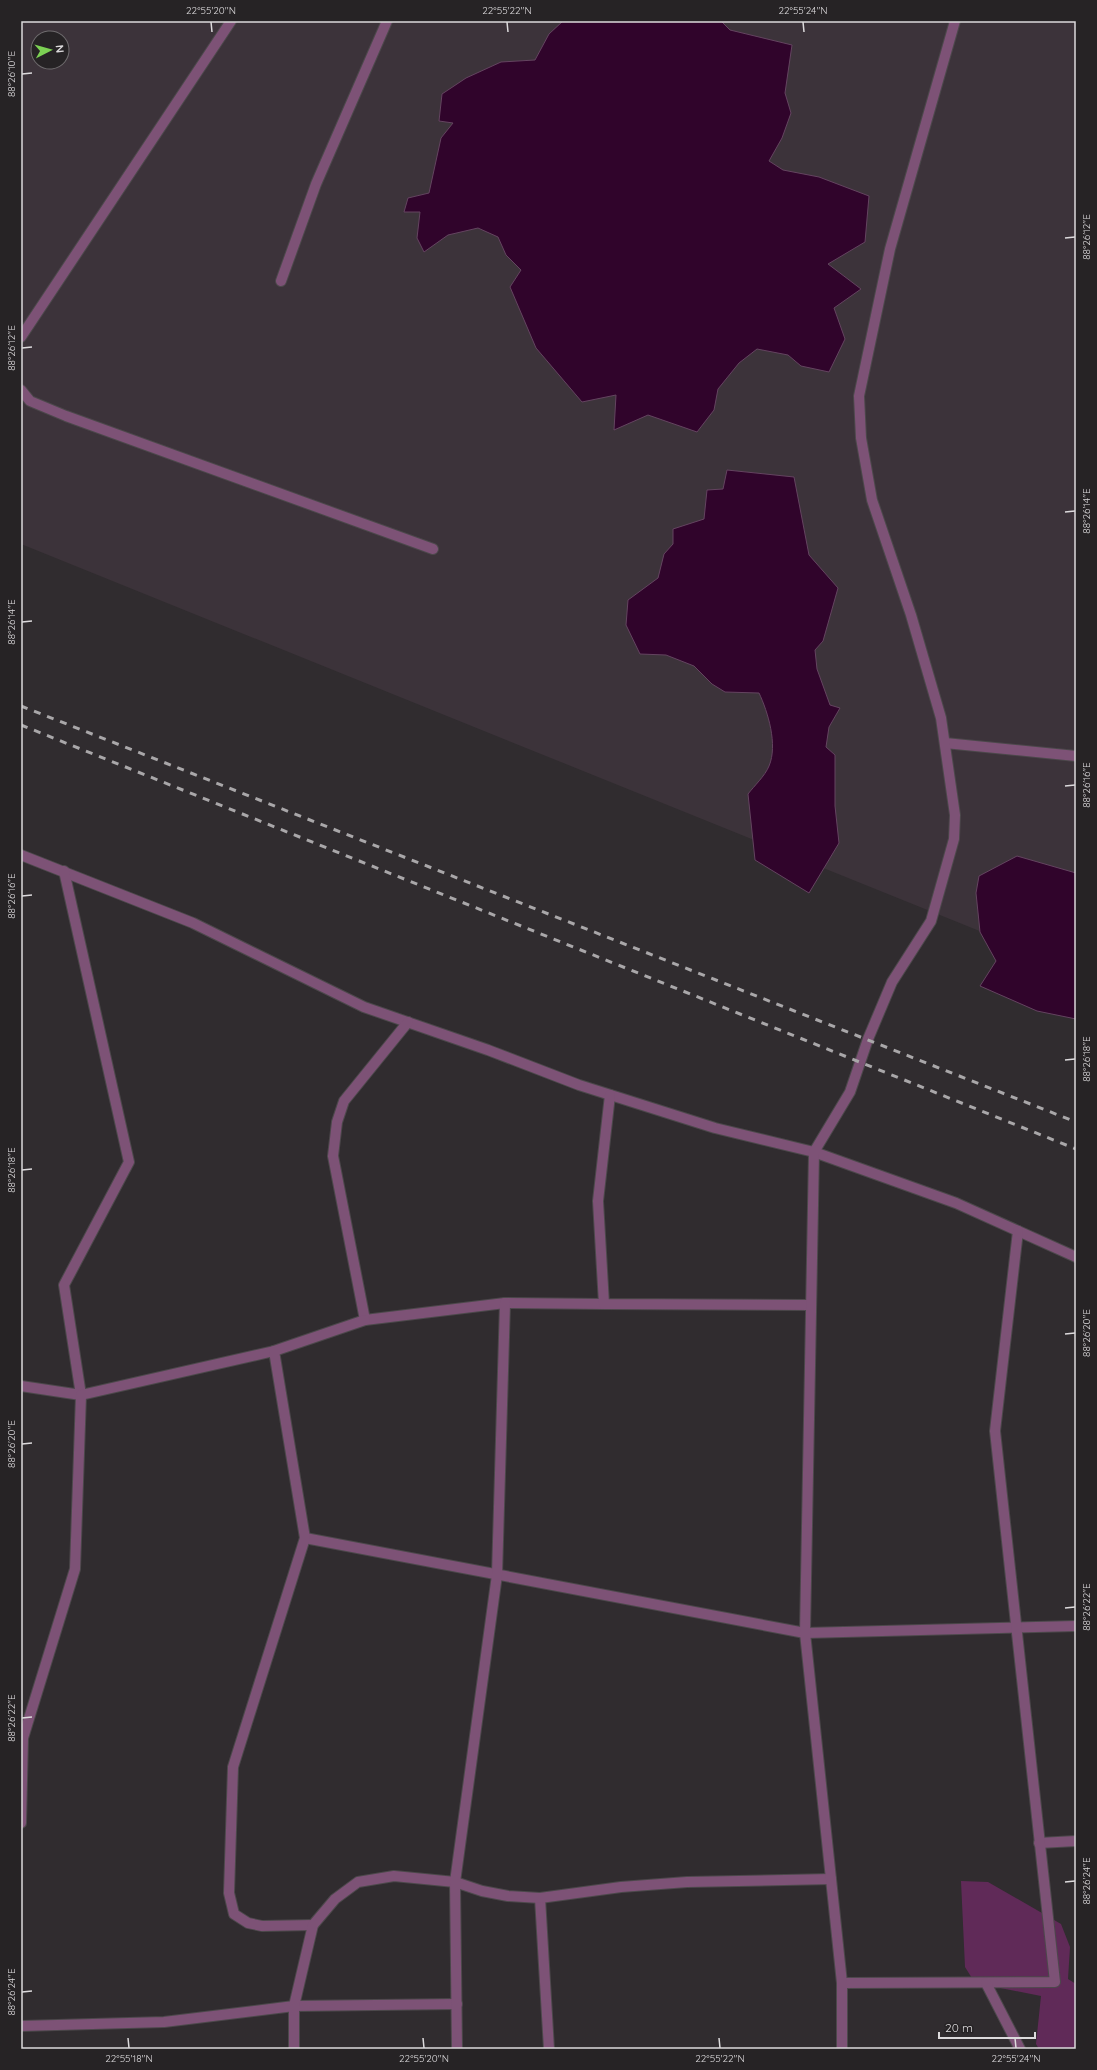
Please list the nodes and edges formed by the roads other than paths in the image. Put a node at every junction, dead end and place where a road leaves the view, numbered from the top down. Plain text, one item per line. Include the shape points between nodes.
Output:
1 (231, 21) edge
2 (387, 21) edge
3 (955, 21) edge
4 (281, 281) dead end
5 (21, 337) edge
6 (21, 390) edge
7 (433, 549) dead end
8 (945, 743) junction
9 (1076, 756) edge
10 (21, 854) edge
11 (64, 871) junction
12 (408, 1022) junction
13 (610, 1095) junction
14 (814, 1152) junction
15 (1018, 1231) junction
16 (1076, 1257) edge
17 (505, 1303) junction
18 (604, 1304) junction
19 (811, 1305) junction
20 (365, 1320) junction
21 (274, 1351) junction
22 (21, 1386) edge
23 (81, 1395) junction
24 (305, 1538) junction
25 (497, 1575) junction
26 (1076, 1626) edge
27 (1016, 1628) junction
28 (805, 1633) junction
29 (22, 1738) edge
30 (21, 1823) edge
31 (1076, 1841) edge
32 (1039, 1843) junction
33 (831, 1879) junction
34 (455, 1882) junction
35 (540, 1898) junction
36 (313, 1925) junction
37 (842, 1983) junction
38 (986, 1983) junction
39 (457, 2004) junction
40 (294, 2006) junction
41 (21, 2026) edge
42 (294, 2049) edge
43 (458, 2049) edge
44 (549, 2049) edge
45 (842, 2049) edge
46 (1020, 2049) edge

1 - 5 street
2 - 4 street via 316,184
3 - 8 street via 890,249 859,396 861,438 872,500 911,614 934,692
6 - 7 street via 30,401 66,416
8 - 9 street
8 - 14 street via 955,815 954,839 931,921 892,982 868,1039 850,1092
10 - 11 street
11 - 12 street via 193,923 364,1007
11 - 23 street via 129,1162 64,1284
12 - 13 street
12 - 20 street via 344,1101 336,1122 333,1156
13 - 14 street via 715,1128
13 - 18 street via 598,1201
14 - 15 street via 956,1203
14 - 19 street
15 - 16 street
15 - 27 street via 995,1431
17 - 18 street
17 - 20 street
17 - 25 street
18 - 19 street
19 - 28 street
20 - 21 street
21 - 23 street
21 - 24 street
22 - 23 street
23 - 29 street via 75,1569
24 - 25 street
24 - 36 street via 233,1767 229,1893 234,1914 248,1923 262,1926
25 - 28 street
25 - 34 street
26 - 27 street
27 - 28 street
27 - 32 street
28 - 33 street
29 - 30 street
31 - 32 street
32 - 38 street via 1055,1982
33 - 35 street via 687,1882 621,1887
33 - 37 street
34 - 35 street via 508,1896
34 - 36 street via 394,1876 358,1882 334,1899
34 - 39 street
35 - 44 street
36 - 40 street
37 - 38 street
37 - 45 street
38 - 46 street
39 - 40 street
39 - 43 street
40 - 41 street via 164,2022
40 - 42 street

